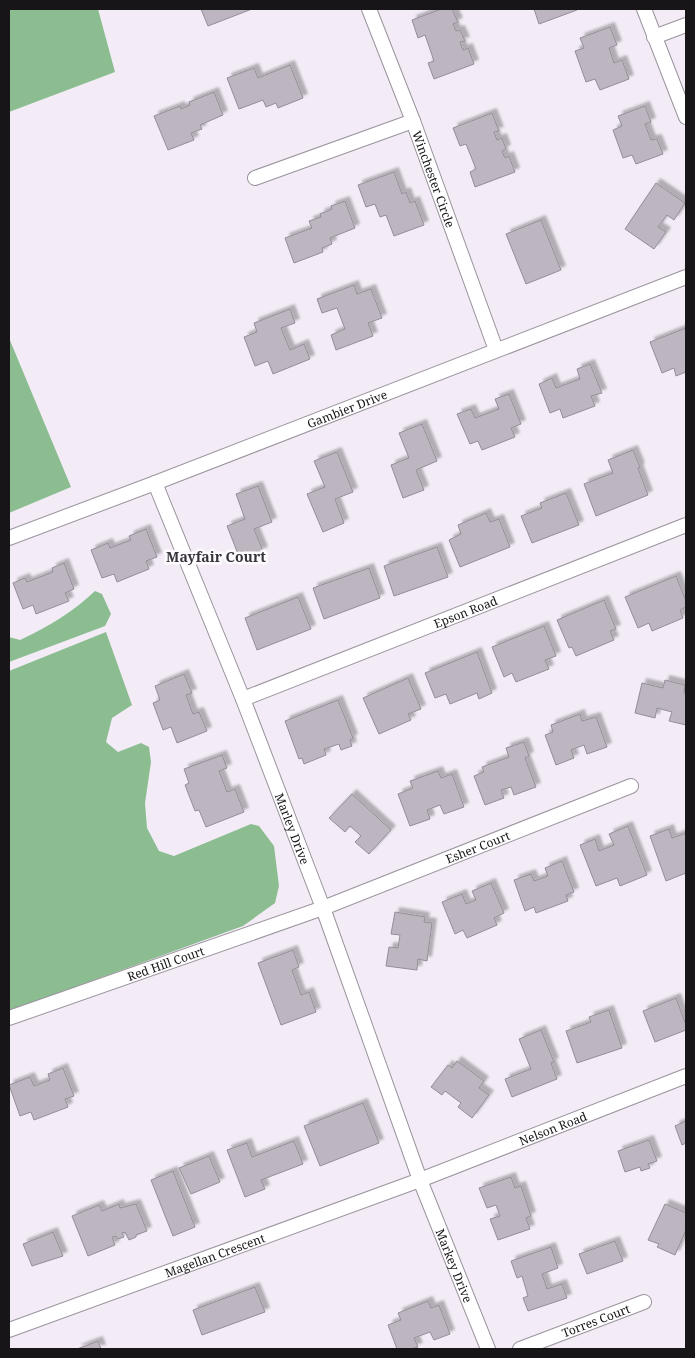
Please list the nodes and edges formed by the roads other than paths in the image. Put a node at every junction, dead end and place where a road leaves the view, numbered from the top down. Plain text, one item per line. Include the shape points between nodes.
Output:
1 (369, 9) edge
2 (644, 9) edge
3 (686, 25) edge
4 (654, 37) junction
5 (686, 117) edge
6 (413, 121) junction
7 (255, 178) dead end
8 (686, 277) edge
9 (496, 350) junction
10 (155, 483) junction
11 (686, 525) edge
12 (9, 538) edge
13 (243, 699) junction
14 (631, 786) dead end
15 (323, 908) junction
16 (9, 1018) edge
17 (686, 1076) edge
18 (420, 1180) junction
19 (644, 1302) dead end
20 (9, 1330) edge
21 (488, 1349) edge
22 (520, 1349) edge

1 - 6 street, Winchester Circle
2 - 4 street
3 - 4 street
4 - 5 street
6 - 7 street
6 - 9 street, Winchester Circle
8 - 9 street, Gambier Drive
9 - 10 street, Gambier Drive
10 - 12 street, Gambier Drive
10 - 13 street, Marley Drive
11 - 13 street, Epson Road
13 - 15 street, Marley Drive
14 - 15 street, Esher Court
15 - 16 street, Red Hill Court
15 - 18 street, Marley Drive
17 - 18 street, Nelson Road
18 - 20 street, Magellan Crescent
18 - 21 street, Markey Drive
19 - 22 street, Torres Court

